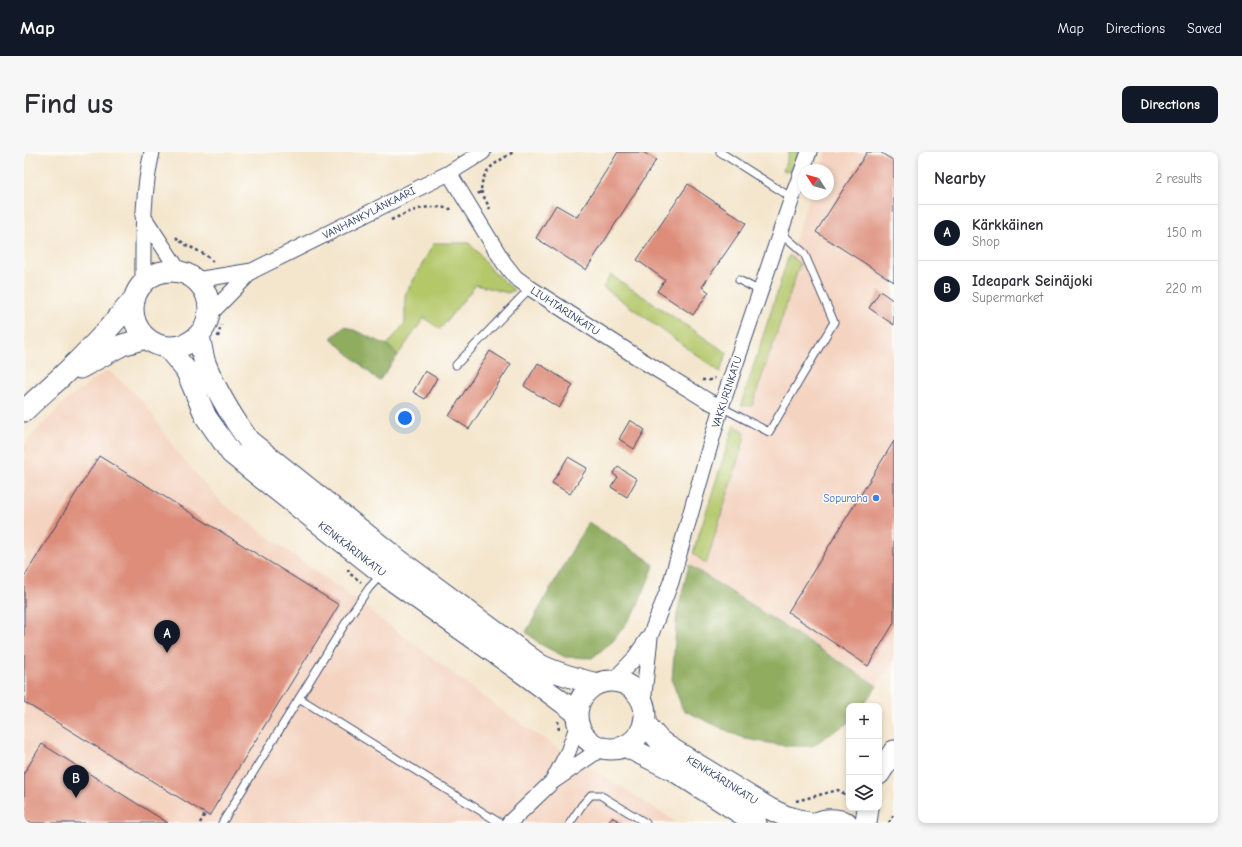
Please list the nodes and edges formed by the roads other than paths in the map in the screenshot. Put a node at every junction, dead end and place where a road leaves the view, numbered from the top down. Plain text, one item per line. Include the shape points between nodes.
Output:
1 (152, 152) edge
2 (483, 152) edge
3 (720, 152) edge
4 (809, 152) edge
5 (449, 173) junction
6 (792, 198) junction
7 (143, 216) junction
8 (780, 232) junction
9 (252, 271) junction
10 (187, 276) junction
11 (739, 280) dead end
12 (530, 288) junction
13 (760, 290) junction
14 (139, 291) junction
15 (216, 318) junction
16 (199, 336) junction
17 (146, 338) junction
18 (167, 347) junction
19 (456, 365) dead end
20 (60, 379) junction
21 (721, 407) junction
22 (24, 411) edge
23 (385, 570) junction
24 (651, 634) junction
25 (605, 683) junction
26 (299, 698) junction
27 (643, 713) junction
28 (571, 717) junction
29 (625, 746) junction
30 (602, 748) junction
31 (894, 751) edge
32 (882, 769) edge
33 (552, 782) junction
34 (846, 809) edge
35 (868, 811) edge
36 (826, 822) edge
37 (222, 823) edge
38 (500, 823) edge
39 (509, 823) edge
40 (570, 823) edge
41 (646, 823) edge
42 (756, 823) edge
43 (866, 823) edge

1 - 7 street
2 - 5 street, VANHANKYLÄNKAARI
3 - 6 lane
4 - 6 street, VAKKURINKATU
5 - 9 street, VANHANKYLÄNKAARI
5 - 12 street, LIUHTARINKATU via 504,263 515,277
6 - 8 street, VAKKURINKATU
7 - 10 street
7 - 14 street
8 - 13 street, VAKKURINKATU
8 - 21 lane via 804,253 834,322 769,432
9 - 10 street, VANHANKYLÄNKAARI via 219,276
9 - 15 street, VANHANKYLÄNKAARI
10 - 14 street via 166,271 154,275
10 - 15 street via 204,290
11 - 13 lane
12 - 19 lane
12 - 21 street, LIUHTARINKATU via 643,361
13 - 21 street, VAKKURINKATU
14 - 17 street via 132,310 134,320
14 - 20 street via 108,330
15 - 16 street via 205,326
16 - 18 street via 190,343
16 - 23 street, KENKKÄRINKATU via 205,362 219,393 249,441
17 - 18 street
17 - 20 street via 122,345
18 - 23 street, KENKKÄRINKATU via 186,370 206,417 232,453
20 - 22 street
21 - 24 street, VAKKURINKATU via 671,582
23 - 25 street, KENKKÄRINKATU via 553,671 568,677
23 - 26 lane via 351,614
23 - 28 street, KENKKÄRINKATU via 520,671
24 - 25 street via 633,660
24 - 27 street
25 - 27 street via 623,683 631,688 638,695
25 - 28 street via 592,687 583,696
26 - 37 lane
26 - 38 lane
27 - 29 street via 640,732
27 - 36 street, KENKKÄRINKATU via 659,740 770,810 785,816
28 - 30 street via 586,739
28 - 33 street via 568,752
29 - 30 street via 617,749
29 - 42 street, KENKKÄRINKATU via 673,770
30 - 33 street
31 - 32 street
33 - 39 street
34 - 36 street
35 - 43 street
40 - 41 lane via 582,805 592,796 600,795

